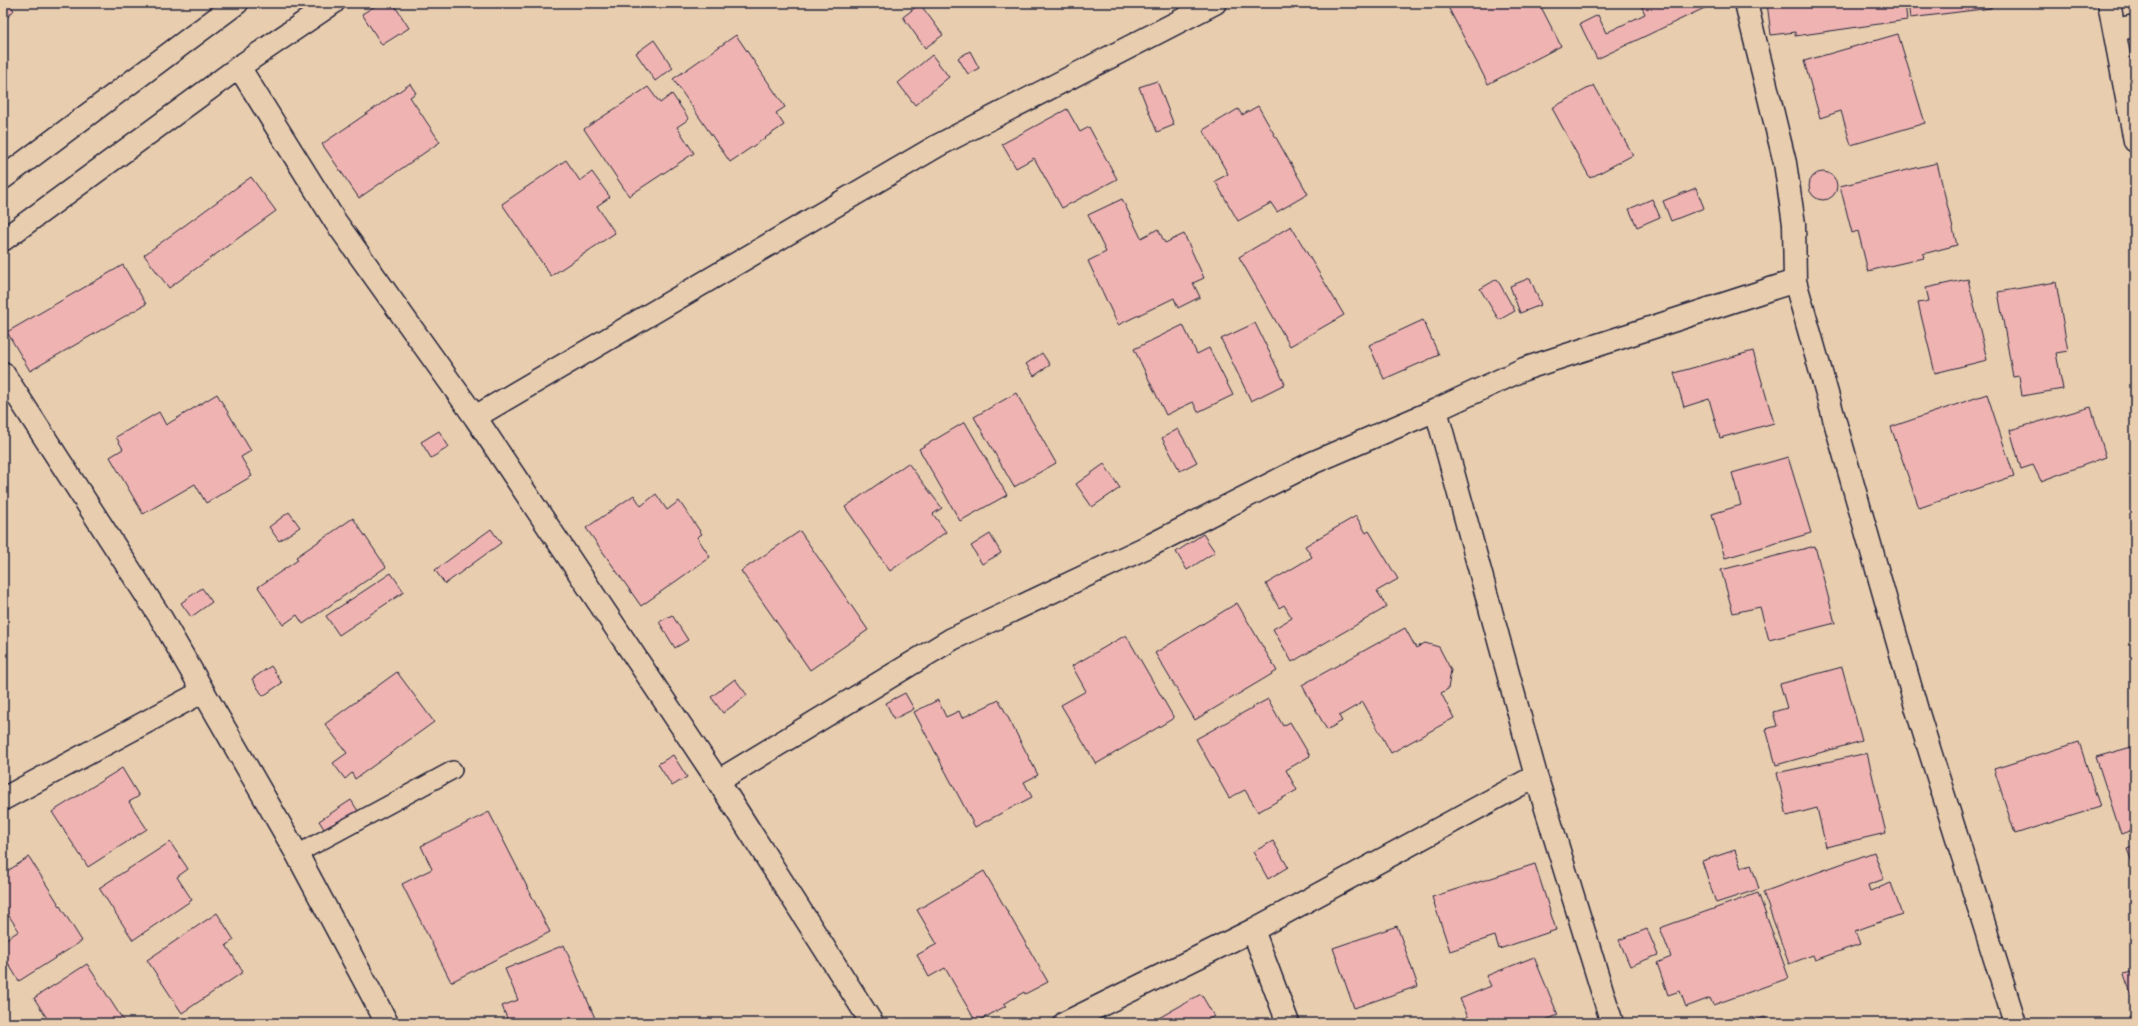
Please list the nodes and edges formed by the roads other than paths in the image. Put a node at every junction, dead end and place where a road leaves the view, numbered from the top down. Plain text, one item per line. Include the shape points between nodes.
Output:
1 (237, 3) edge
2 (333, 3) edge
3 (1215, 3) edge
4 (1746, 3) edge
5 (2109, 3) edge
6 (2125, 28) edge
7 (239, 68) junction
8 (2135, 141) edge
9 (3, 178) edge
10 (3, 240) edge
11 (1795, 281) junction
12 (3, 373) edge
13 (1436, 410) junction
14 (475, 417) junction
15 (202, 692) junction
16 (453, 770) dead end
17 (1536, 776) junction
18 (718, 781) junction
19 (3, 799) edge
20 (297, 854) junction
21 (1253, 930) junction
22 (387, 1023) edge
23 (872, 1023) edge
24 (1065, 1023) edge
25 (1288, 1023) edge
26 (1612, 1023) edge
27 (2015, 1023) edge

1 - 9 street
2 - 7 street
3 - 14 street via 937,146
4 - 11 street via 1785,163 1794,224
5 - 6 street
6 - 8 street
7 - 10 street
7 - 14 street via 335,221
11 - 13 street via 1524,369
11 - 27 street via 1917,710
12 - 15 street via 161,618
13 - 17 street
13 - 18 street via 1312,463 1151,545 952,639
14 - 18 street
15 - 19 street
15 - 20 street
16 - 20 lane
17 - 21 street
17 - 26 street
18 - 23 street
20 - 22 street
21 - 24 street
21 - 25 street

